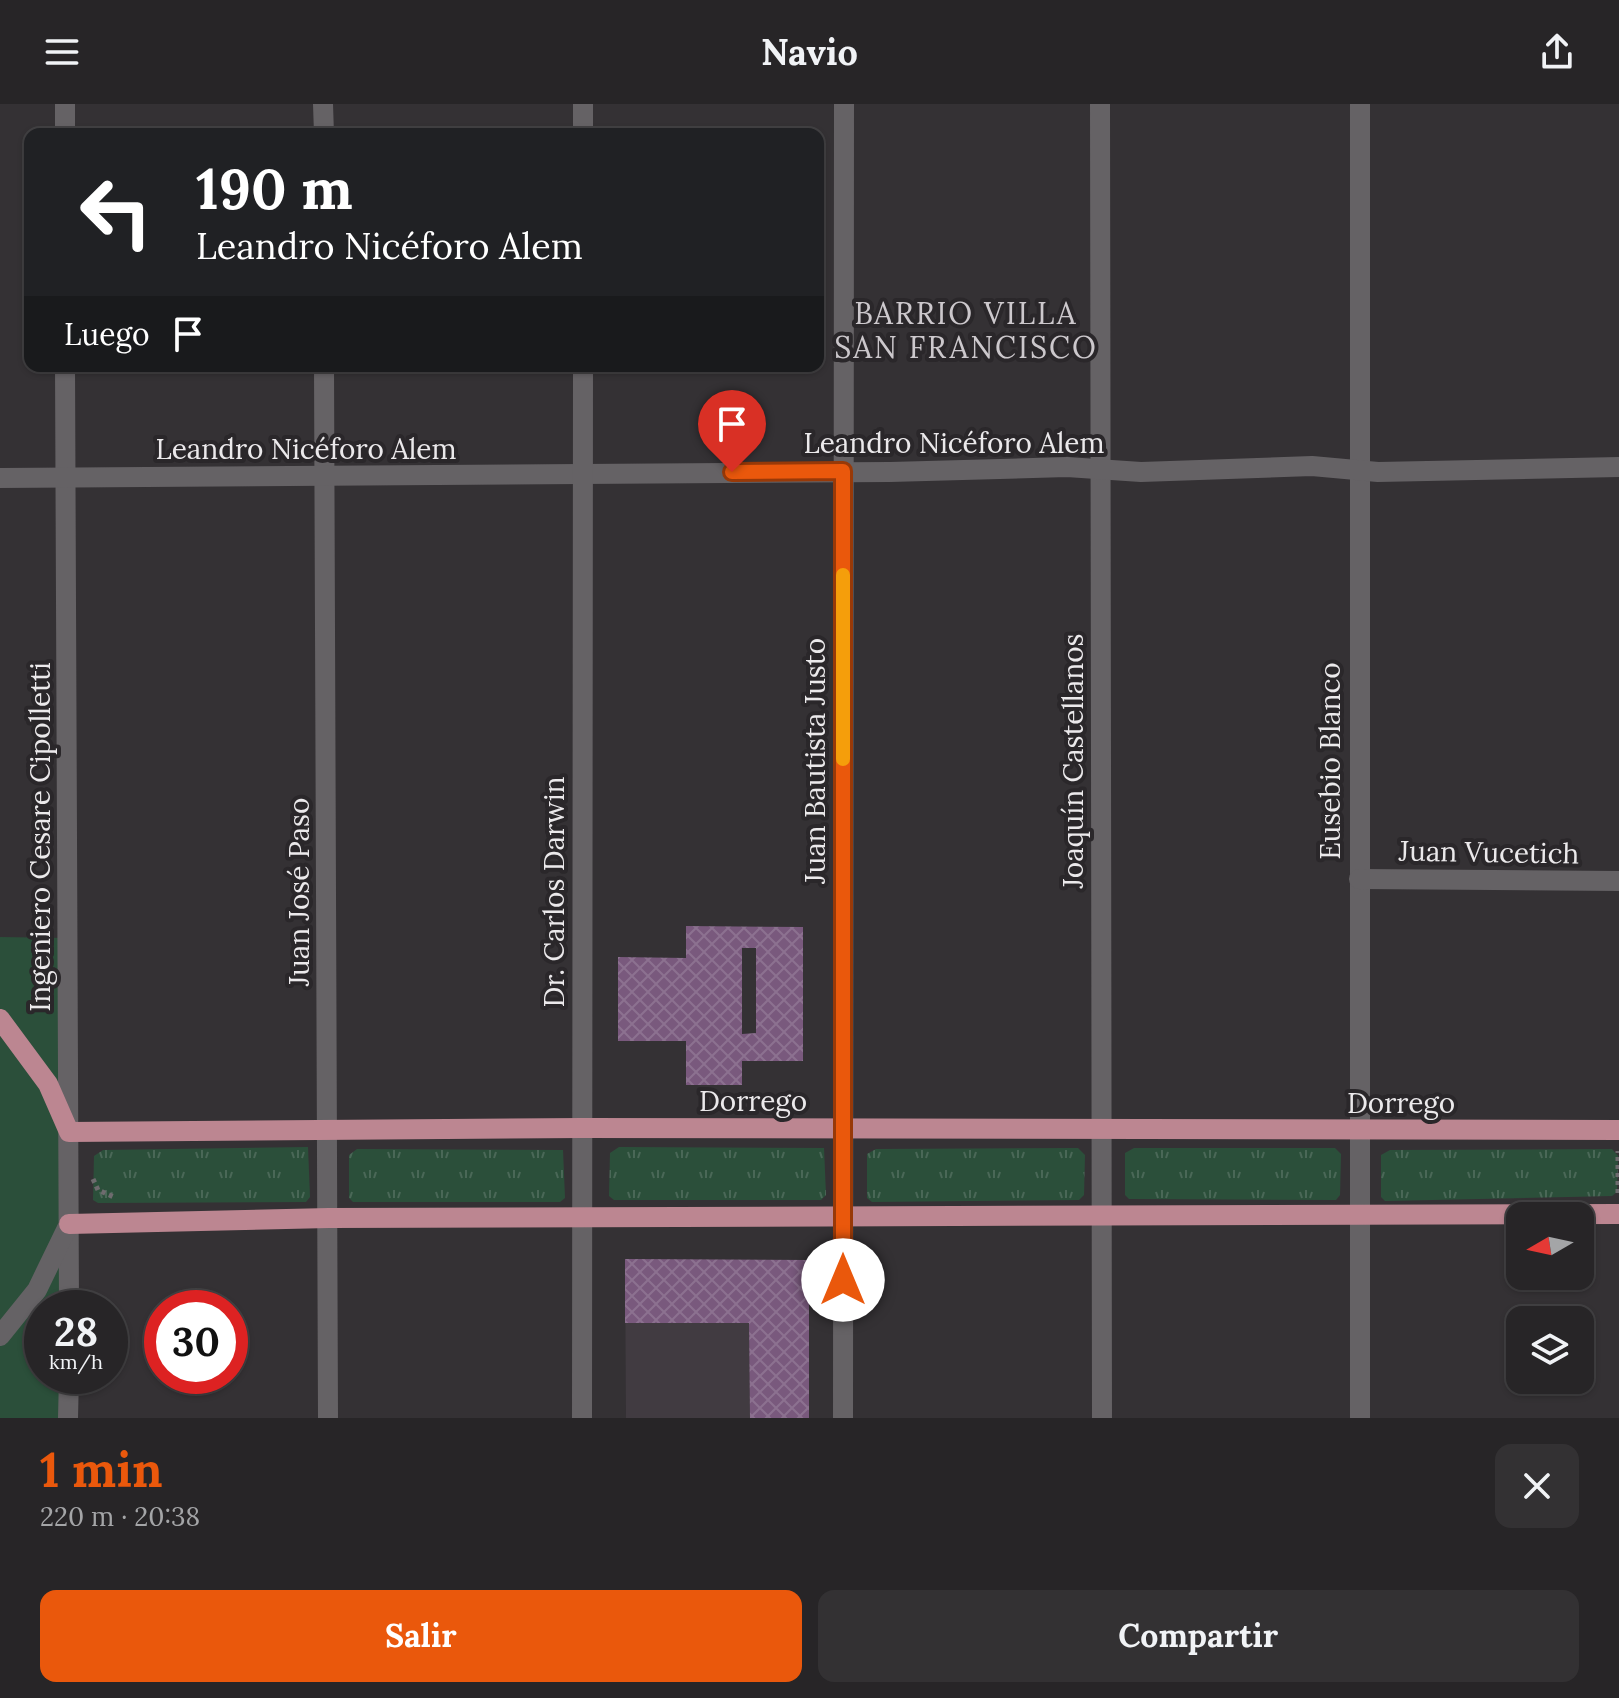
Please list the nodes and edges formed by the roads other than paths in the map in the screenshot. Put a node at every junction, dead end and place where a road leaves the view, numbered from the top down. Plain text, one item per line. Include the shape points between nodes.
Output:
1 (65, 104) edge
2 (323, 104) edge
3 (583, 104) edge
4 (844, 104) edge
5 (1100, 104) edge
6 (1360, 104) edge
7 (65, 128) edge
8 (324, 128) edge
9 (583, 128) edge
10 (65, 372) edge
11 (324, 372) edge
12 (583, 372) edge
13 (1619, 467) edge
14 (1100, 469) junction
15 (843, 471) junction
16 (1357, 471) junction
17 (583, 475) junction
18 (325, 477) junction
19 (0, 478) edge
20 (66, 478) junction
21 (1359, 879) junction
22 (1619, 881) edge
23 (0, 1019) edge
24 (582, 1128) junction
25 (843, 1129) junction
26 (1103, 1130) junction
27 (1619, 1130) edge
28 (328, 1131) junction
29 (69, 1132) junction
30 (1360, 1132) junction
31 (1618, 1214) edge
32 (1359, 1216) junction
33 (843, 1217) junction
34 (1103, 1217) junction
35 (329, 1218) junction
36 (581, 1218) junction
37 (69, 1224) junction
38 (69, 1290) edge
39 (0, 1336) edge
40 (69, 1394) edge
41 (68, 1418) edge
42 (328, 1418) edge
43 (582, 1418) edge
44 (843, 1418) edge
45 (1102, 1418) edge
46 (1360, 1418) edge

1 - 7 street
2 - 8 street
3 - 9 street
4 - 15 street, Juan Bautista Justo
5 - 14 street, Joaquín Castellanos
6 - 16 street, Eusebio Blanco
10 - 20 street, Ingeniero Cesare Cipolletti
11 - 18 street, Juan José Paso
12 - 17 street, Dr. Carlos Darwin
13 - 16 street, Leandro Nicéforo Alem
14 - 15 street, Leandro Nicéforo Alem
14 - 16 street, Leandro Nicéforo Alem via 1312,466
14 - 26 street, Joaquín Castellanos
15 - 17 street, Leandro Nicéforo Alem
15 - 25 street, Juan Bautista Justo
16 - 21 street, Eusebio Blanco
17 - 18 street, Leandro Nicéforo Alem
17 - 24 street, Dr. Carlos Darwin
18 - 20 street, Leandro Nicéforo Alem
18 - 28 street, Juan José Paso
19 - 20 street, Leandro Nicéforo Alem
20 - 29 street, Ingeniero Cesare Cipolletti
21 - 22 street, Juan Vucetich
21 - 30 street, Eusebio Blanco
23 - 29 main road via 48,1084
24 - 25 main road, Dorrego
24 - 28 main road, Dorrego
24 - 36 street, Dr. Carlos Darwin
25 - 26 main road, Dorrego
25 - 33 street, Juan Bautista Justo
26 - 30 main road, Dorrego
26 - 34 street, Joaquín Castellanos
27 - 30 main road, Dorrego
28 - 29 main road, Dorrego
28 - 35 street, Juan José Paso
29 - 37 street, Ingeniero Cesare Cipolletti
30 - 32 street, Eusebio Blanco
31 - 32 main road
32 - 34 main road
32 - 46 street, Eusebio Blanco
33 - 34 main road
33 - 36 main road
33 - 44 street, Juan Bautista Justo
34 - 45 street, Joaquín Castellanos
35 - 36 main road
35 - 37 main road
35 - 42 street, Juan José Paso
36 - 43 street, Dr. Carlos Darwin
37 - 38 street, Ingeniero Cesare Cipolletti
37 - 39 street via 37,1290
40 - 41 street

